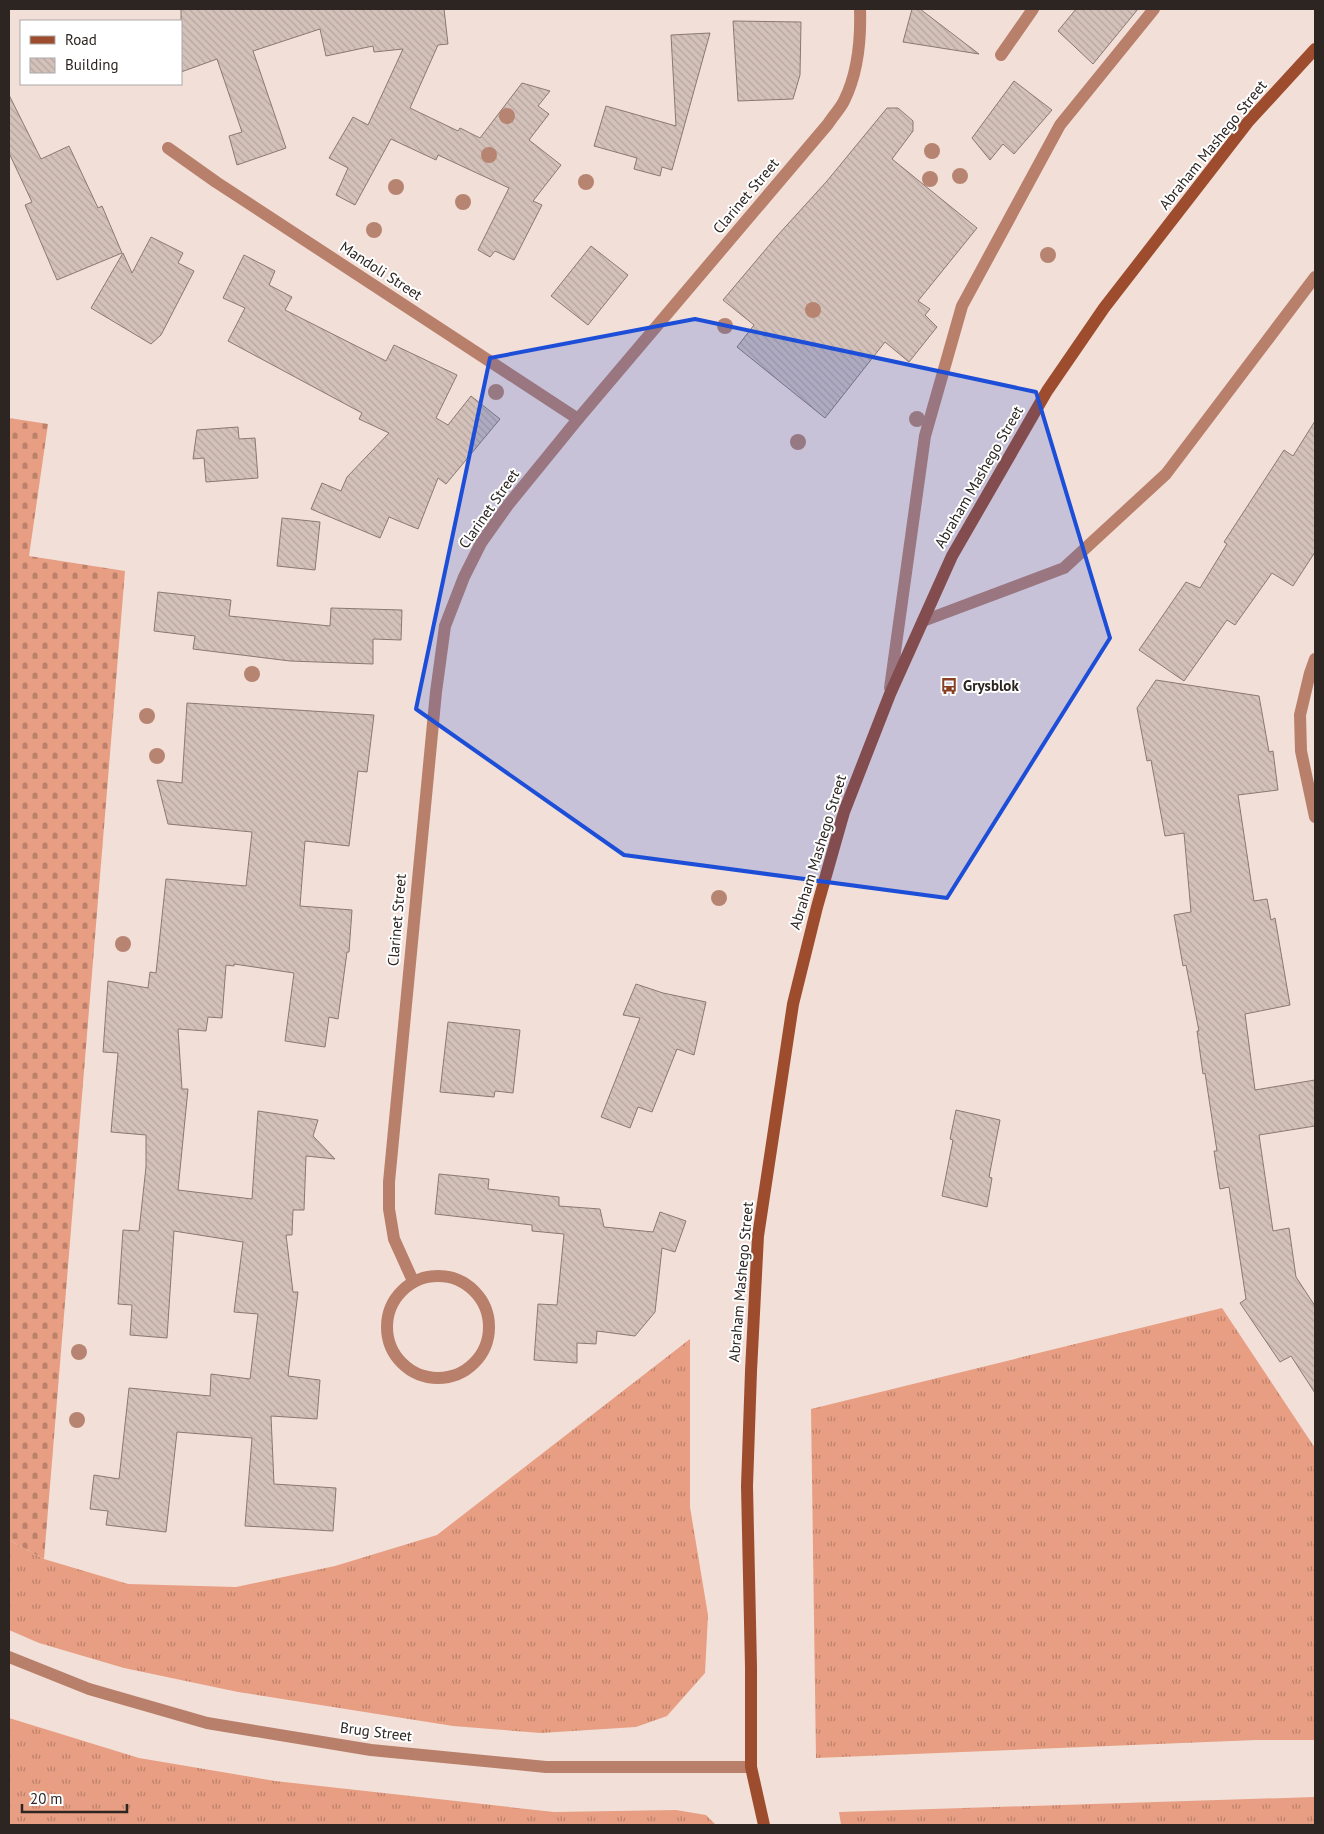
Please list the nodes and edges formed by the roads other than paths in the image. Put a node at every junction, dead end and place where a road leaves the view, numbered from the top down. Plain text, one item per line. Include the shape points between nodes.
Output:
1 (860, 9) edge
2 (1033, 9) edge
3 (1154, 9) edge
4 (1315, 49) edge
5 (1001, 55) dead end
6 (168, 148) dead end
7 (1315, 276) edge
8 (578, 419) junction
9 (923, 621) junction
10 (1315, 659) edge
11 (890, 694) junction
12 (1315, 816) edge
13 (414, 1281) junction
14 (9, 1657) edge
15 (751, 1767) junction
16 (764, 1825) edge

1 - 8 street, Clarinet Street via 857,60 852,81 828,124
2 - 5 street
3 - 11 street via 1060,125 962,306 926,436
4 - 9 main road, Abraham Mashego Street via 1248,122 1104,308 1047,391 952,556
6 - 8 street, Mandoli Street
7 - 9 street via 1166,474 1064,568
8 - 13 street, Clarinet Street via 481,542 445,626 389,1182 394,1239
9 - 11 main road, Abraham Mashego Street
10 - 12 street via 1300,715 1301,752
11 - 15 main road, Abraham Mashego Street via 844,812 793,1004 758,1236 747,1486
13 - 13 street via 396,1296 386,1317 387,1340 398,1361 417,1374 440,1379 462,1373 480,1358 489,1337 488,1314 477,1293 459,1280 436,1275
14 - 15 street, Brug Street via 89,1689 207,1723 371,1750 546,1767
15 - 16 main road, Abraham Mashego Street

